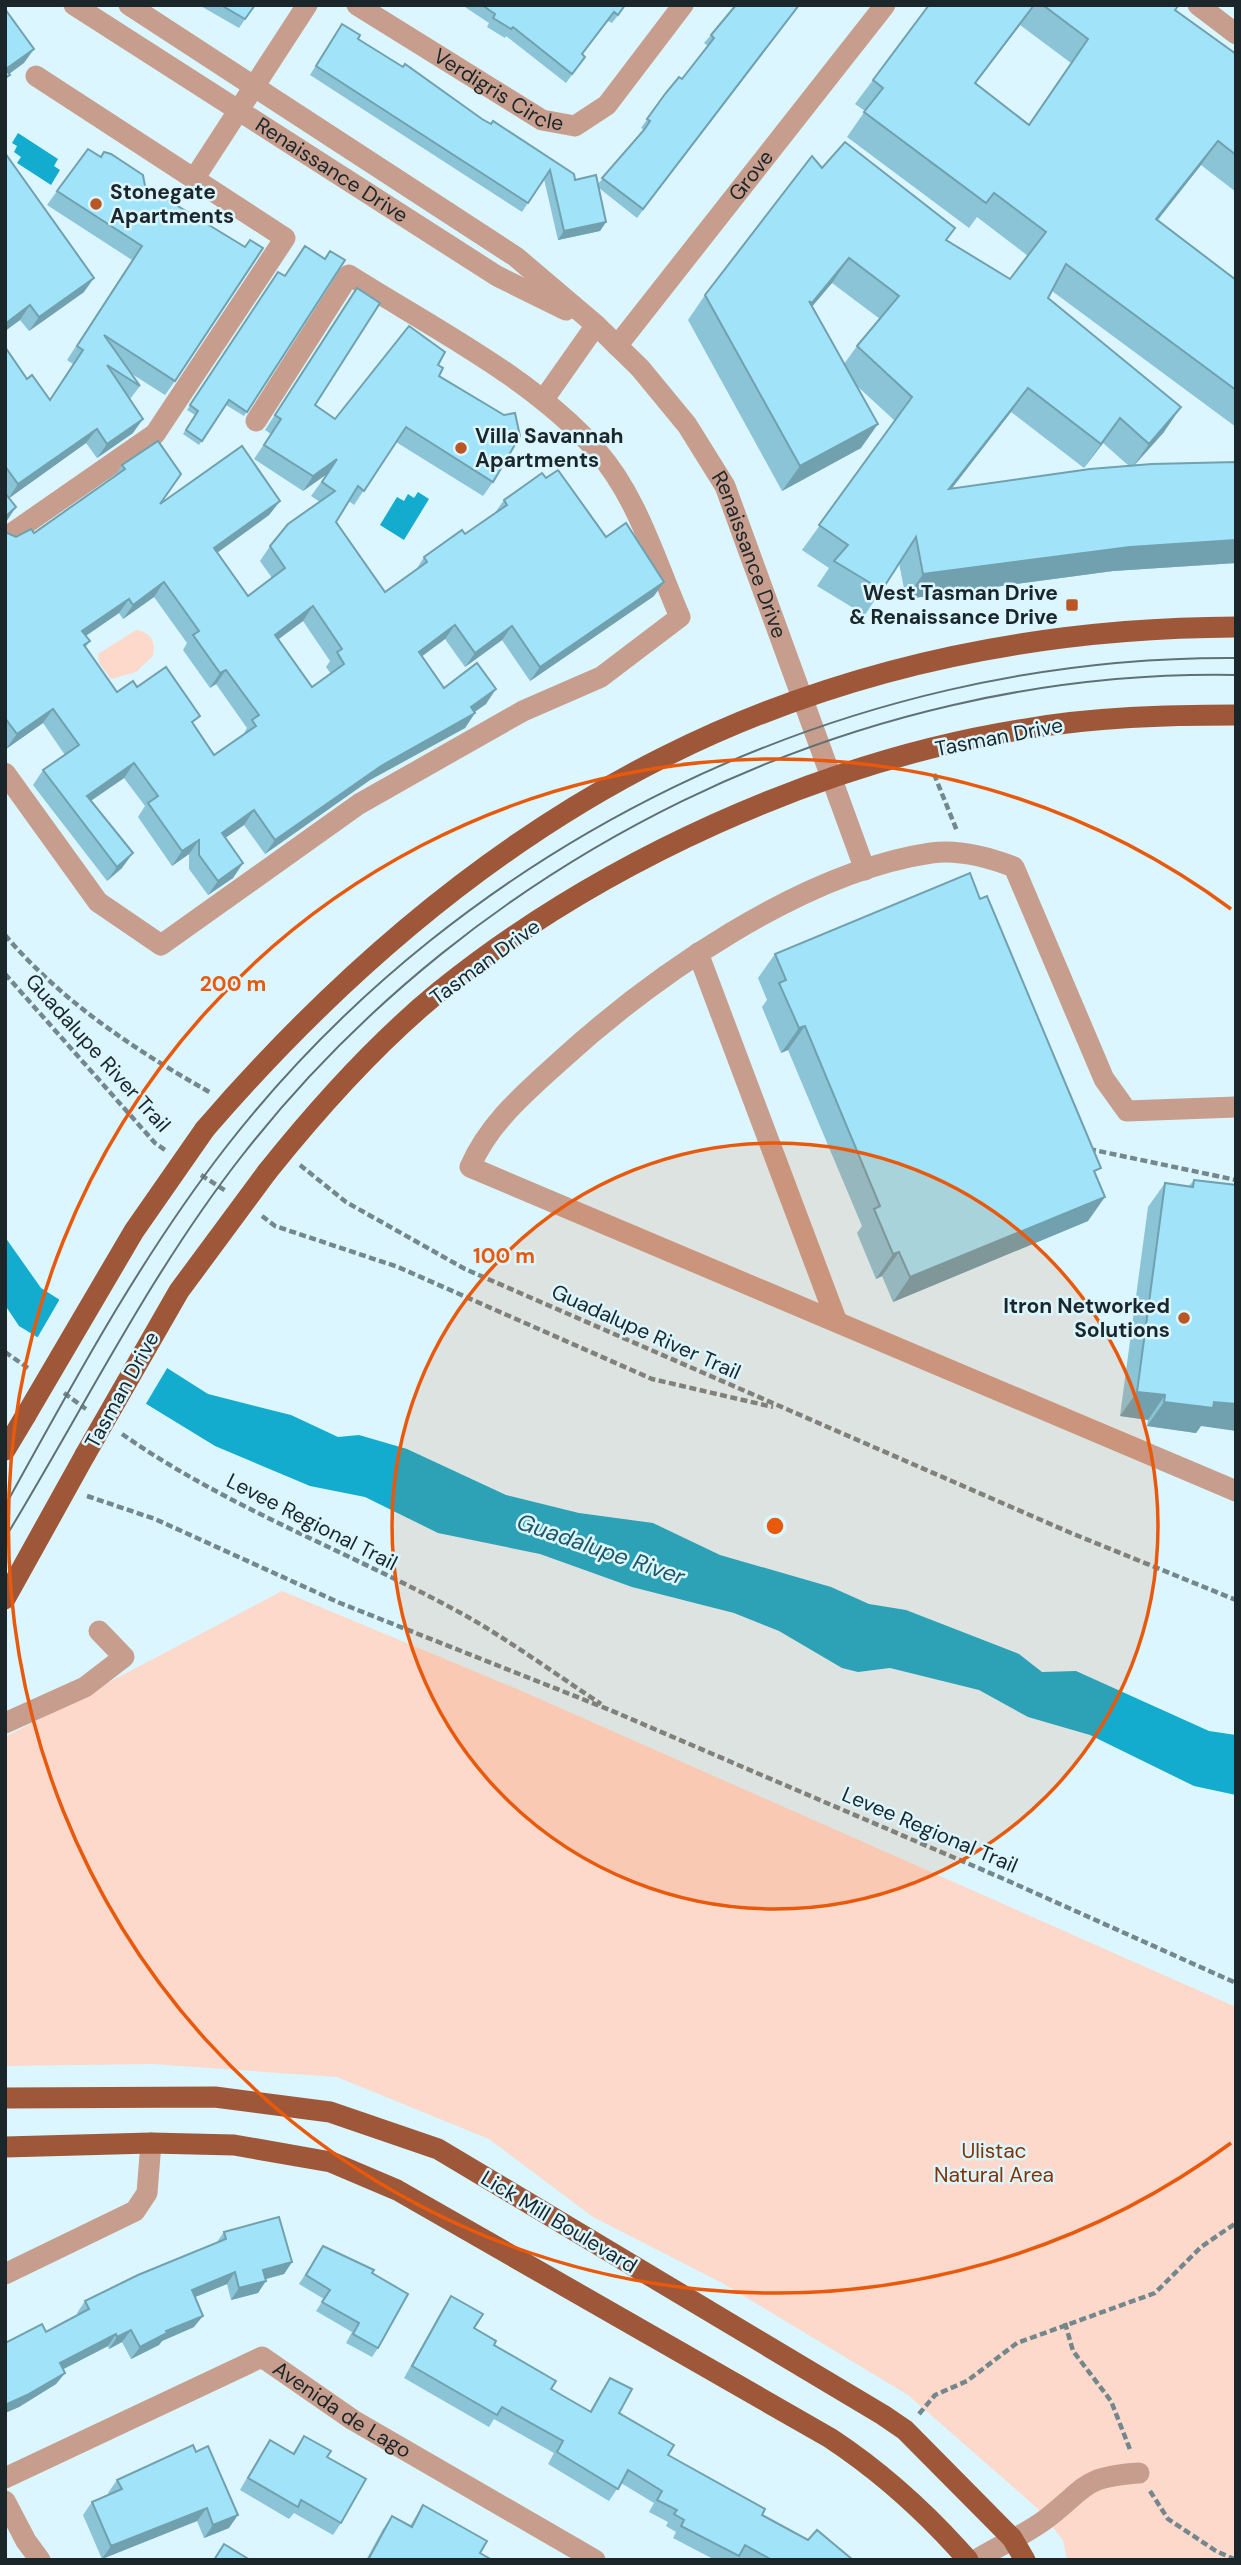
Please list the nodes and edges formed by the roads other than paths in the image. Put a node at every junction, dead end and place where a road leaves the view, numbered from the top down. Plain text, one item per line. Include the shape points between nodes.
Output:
1 (74, 5) edge
2 (129, 5) edge
3 (306, 5) edge
4 (357, 5) edge
5 (683, 5) edge
6 (885, 5) edge
7 (1198, 5) edge
8 (1236, 34) edge
9 (36, 76) dead end
10 (253, 87) junction
11 (239, 110) junction
12 (194, 179) junction
13 (596, 325) junction
14 (617, 345) junction
15 (544, 399) junction
16 (257, 421) dead end
17 (5, 538) edge
18 (1236, 627) edge
19 (800, 698) junction
20 (1236, 715) edge
21 (5, 773) edge
22 (829, 778) junction
23 (864, 870) junction
24 (698, 953) junction
25 (1236, 1107) edge
26 (837, 1322) junction
27 (5, 1450) edge
28 (1236, 1491) edge
29 (5, 1599) edge
30 (99, 1631) dead end
31 (5, 1723) edge
32 (5, 2098) edge
33 (151, 2143) junction
34 (5, 2147) edge
35 (5, 2274) edge
36 (1139, 2473) dead end
37 (5, 2478) edge
38 (5, 2501) edge
39 (1012, 2538) junction
40 (40, 2560) edge
41 (595, 2560) edge
42 (968, 2560) edge
43 (976, 2560) edge
44 (1025, 2560) edge

1 - 11 street, Renaissance Drive
2 - 10 street, Renaissance Drive
3 - 10 street
4 - 5 street, Verdigris Circle via 542,120 575,126 607,105
6 - 14 street, Grove
7 - 8 street
9 - 12 street
10 - 11 street
10 - 13 street, Renaissance Drive via 516,257
11 - 12 street
11 - 13 street, Renaissance Drive via 497,276
12 - 17 street via 285,238 155,434
13 - 14 street, Renaissance Drive
13 - 15 street
14 - 19 street, Renaissance Drive via 687,425 725,486
15 - 16 street via 349,275
15 - 21 street via 598,452 629,499 680,617 601,677 523,711 359,804 161,945 98,902
18 - 19 main road via 1177,627 1018,644 938,658
19 - 22 street, Renaissance Drive
19 - 27 main road, bridge via 677,747 607,786 500,855 397,933 321,1004 205,1129 134,1231
20 - 22 main road, Tasman Drive via 1118,717 1024,729 953,743
22 - 23 street, Renaissance Drive
22 - 29 main road, Tasman Drive, bridge via 767,801 604,881 500,947 386,1039 282,1153 179,1291
23 - 24 street via 798,898
23 - 25 street via 932,853 979,854 1014,867 1104,1079 1127,1111
24 - 26 street
24 - 26 street via 630,1001 516,1101 482,1140 470,1167
26 - 28 street
30 - 31 street via 124,1657 85,1687
32 - 39 main road, Lick Mill Boulevard via 215,2097 330,2112 438,2149 883,2415 905,2430
33 - 34 main road
33 - 35 street via 146,2193 135,2211
33 - 42 main road via 234,2145 331,2162 397,2190 830,2438 911,2499
36 - 39 street via 1108,2475 1084,2484 1046,2519
37 - 41 street, Avenida de Lago via 262,2357 353,2420
38 - 40 street
39 - 43 street
39 - 44 main road, Lick Mill Boulevard

